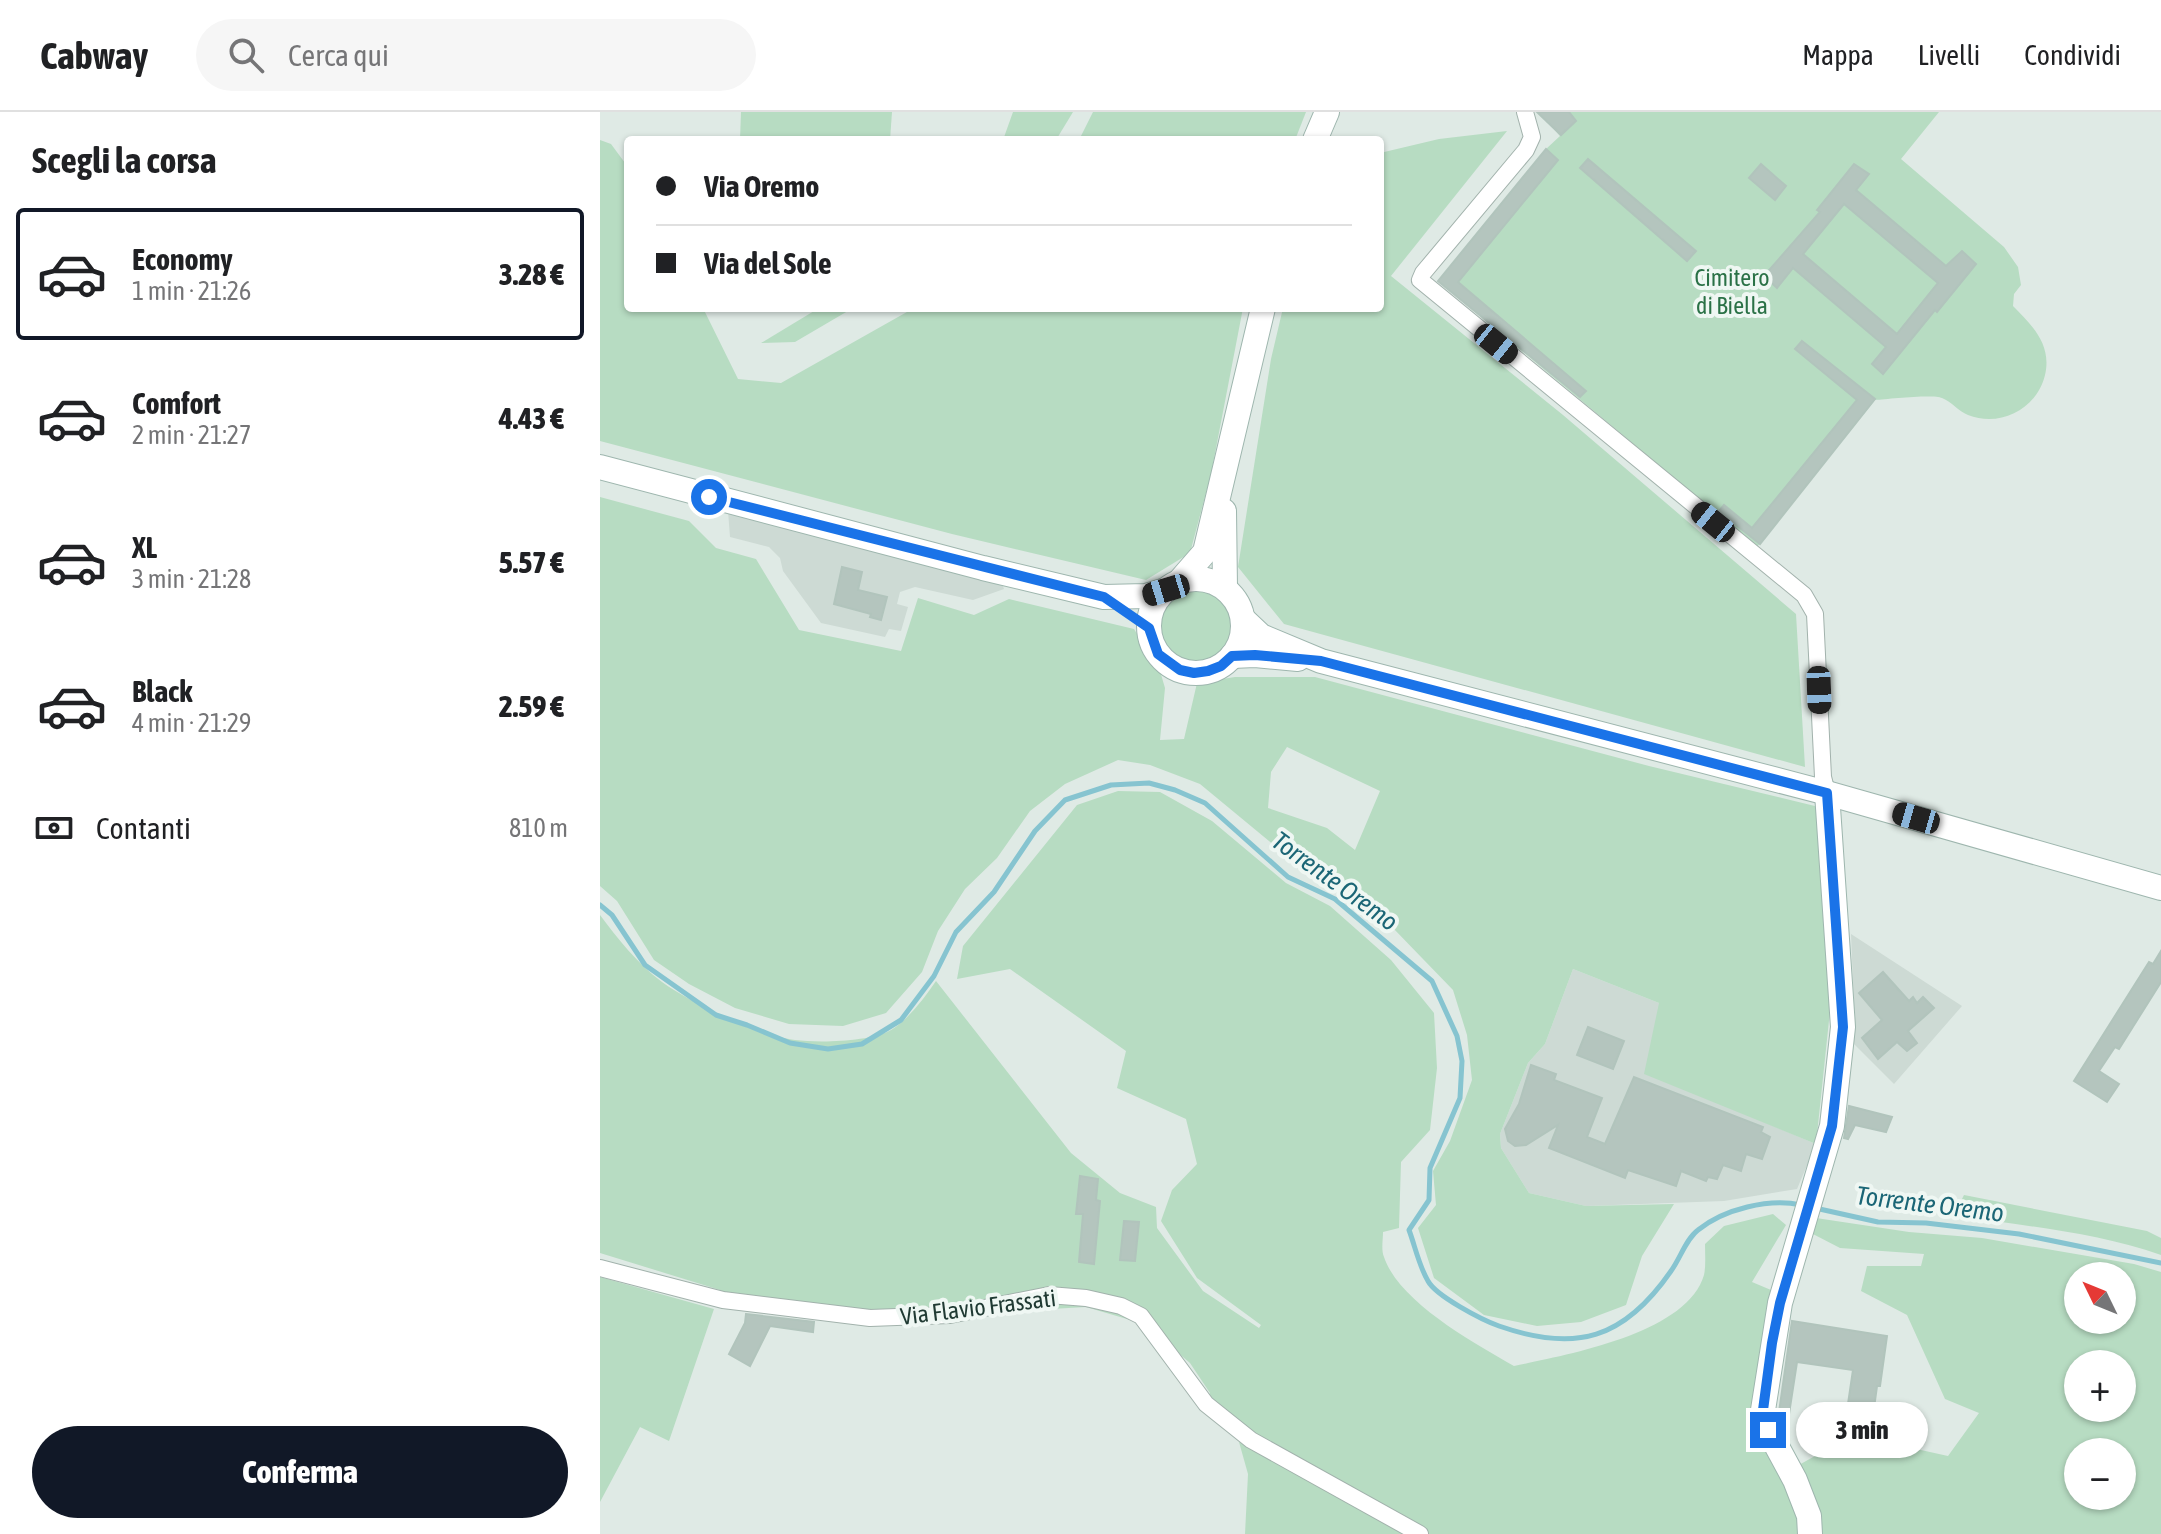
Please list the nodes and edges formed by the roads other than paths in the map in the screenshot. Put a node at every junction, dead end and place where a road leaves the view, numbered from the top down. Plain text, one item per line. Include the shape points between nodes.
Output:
1 (1327, 112) edge
2 (1525, 112) edge
3 (1317, 136) edge
4 (1262, 312) edge
5 (600, 467) edge
6 (1223, 480) junction
7 (1172, 587) junction
8 (1225, 588) junction
9 (1104, 597) junction
10 (1243, 619) junction
11 (1149, 628) junction
12 (1232, 656) junction
13 (1321, 661) junction
14 (1827, 793) junction
15 (2161, 888) edge
16 (600, 1268) edge
17 (1420, 1534) edge
18 (1810, 1534) edge

1 - 3 main road
2 - 14 street via 1532,137 1526,150 1420,280 1804,595 1815,614
4 - 6 main road
5 - 9 main road
6 - 7 main road via 1205,552
6 - 8 main road
7 - 8 main road via 1202,579
7 - 9 main road via 1146,596
7 - 11 main road via 1157,601
8 - 10 main road
9 - 11 main road
10 - 12 main road
10 - 13 main road via 1261,636
11 - 12 main road via 1158,654 1180,670 1208,671
12 - 13 main road
13 - 14 main road
14 - 15 main road
14 - 18 main road via 1843,1027 1832,1126 1780,1303 1763,1410 1809,1516
16 - 17 street, Via Flavio Frassati via 723,1300 870,1318 950,1315 1049,1295 1121,1306 1141,1316 1206,1404 1251,1440

